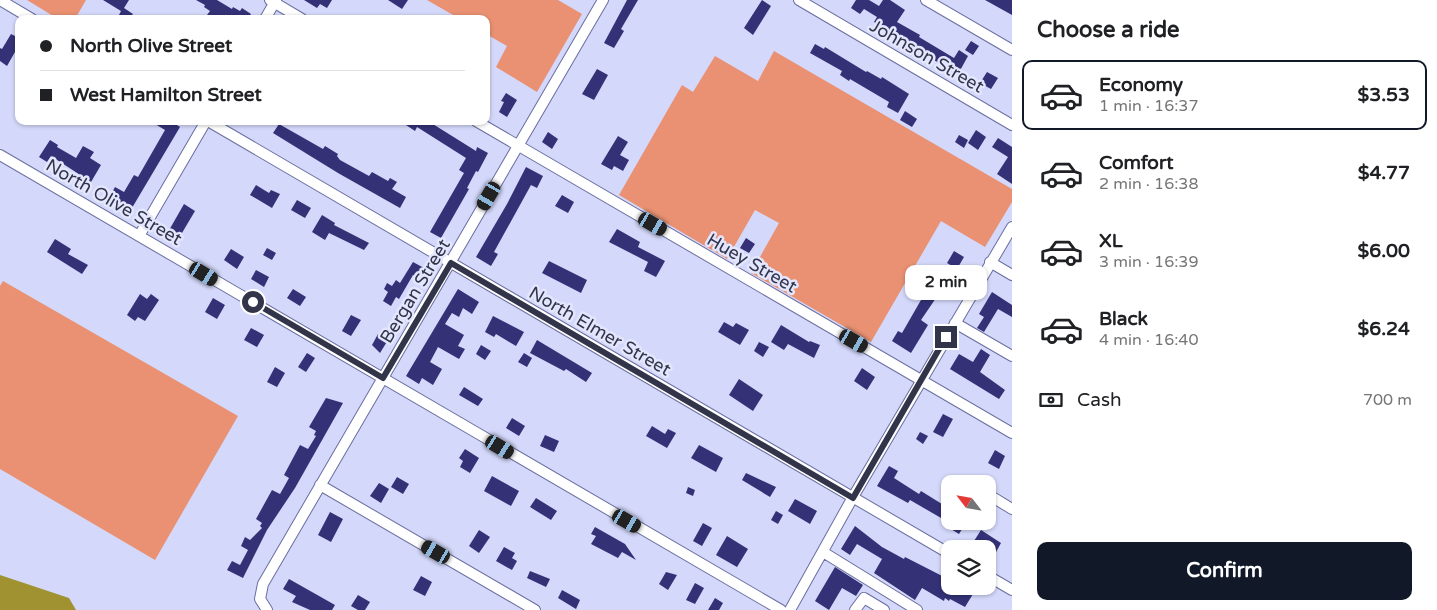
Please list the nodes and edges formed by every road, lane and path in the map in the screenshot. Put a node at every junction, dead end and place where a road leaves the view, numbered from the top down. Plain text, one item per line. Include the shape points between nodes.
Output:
1 (0, 0) edge
2 (603, 0) edge
3 (799, 0) edge
4 (926, 0) edge
5 (274, 1) edge
6 (25, 15) edge
7 (267, 15) edge
8 (296, 15) edge
9 (1012, 50) edge
10 (205, 125) edge
11 (214, 125) edge
12 (483, 125) edge
13 (1012, 125) edge
14 (518, 146) junction
15 (0, 155) edge
16 (1012, 227) edge
17 (140, 236) junction
18 (990, 262) junction
19 (451, 263) junction
20 (1012, 275) edge
21 (955, 323) junction
22 (1012, 356) edge
23 (383, 378) junction
24 (921, 380) junction
25 (1012, 433) edge
26 (320, 485) junction
27 (853, 498) junction
28 (996, 499) edge
29 (1012, 509) edge
30 (941, 549) edge
31 (823, 552) junction
32 (996, 581) edge
33 (1012, 590) edge
34 (267, 610) edge
35 (535, 610) edge
36 (781, 610) edge
37 (790, 610) edge
38 (855, 610) edge
39 (884, 610) edge
40 (917, 610) edge

1 - 6 street
2 - 14 street, Bergan Street
3 - 13 street, Johnson Street
4 - 9 street
5 - 7 street
5 - 8 street
10 - 17 street
11 - 19 street, North Elmer Street
12 - 14 street, Huey Street
14 - 19 street, Bergan Street
14 - 24 street, Huey Street
15 - 17 street, North Olive Street
16 - 18 street
17 - 23 street, North Olive Street
18 - 20 street
18 - 21 street
19 - 23 street, Bergan Street
19 - 27 street, North Elmer Street
21 - 22 street
21 - 24 street
23 - 26 street, Bergan Street
23 - 36 street, North Olive Street
24 - 25 street, Huey Street
24 - 27 street
26 - 34 street, Bergan Street via 263,584 260,599
26 - 35 street
27 - 30 street, North Elmer Street
27 - 31 street
28 - 29 street
31 - 37 street
31 - 40 street
32 - 33 street
38 - 39 street via 864,598

